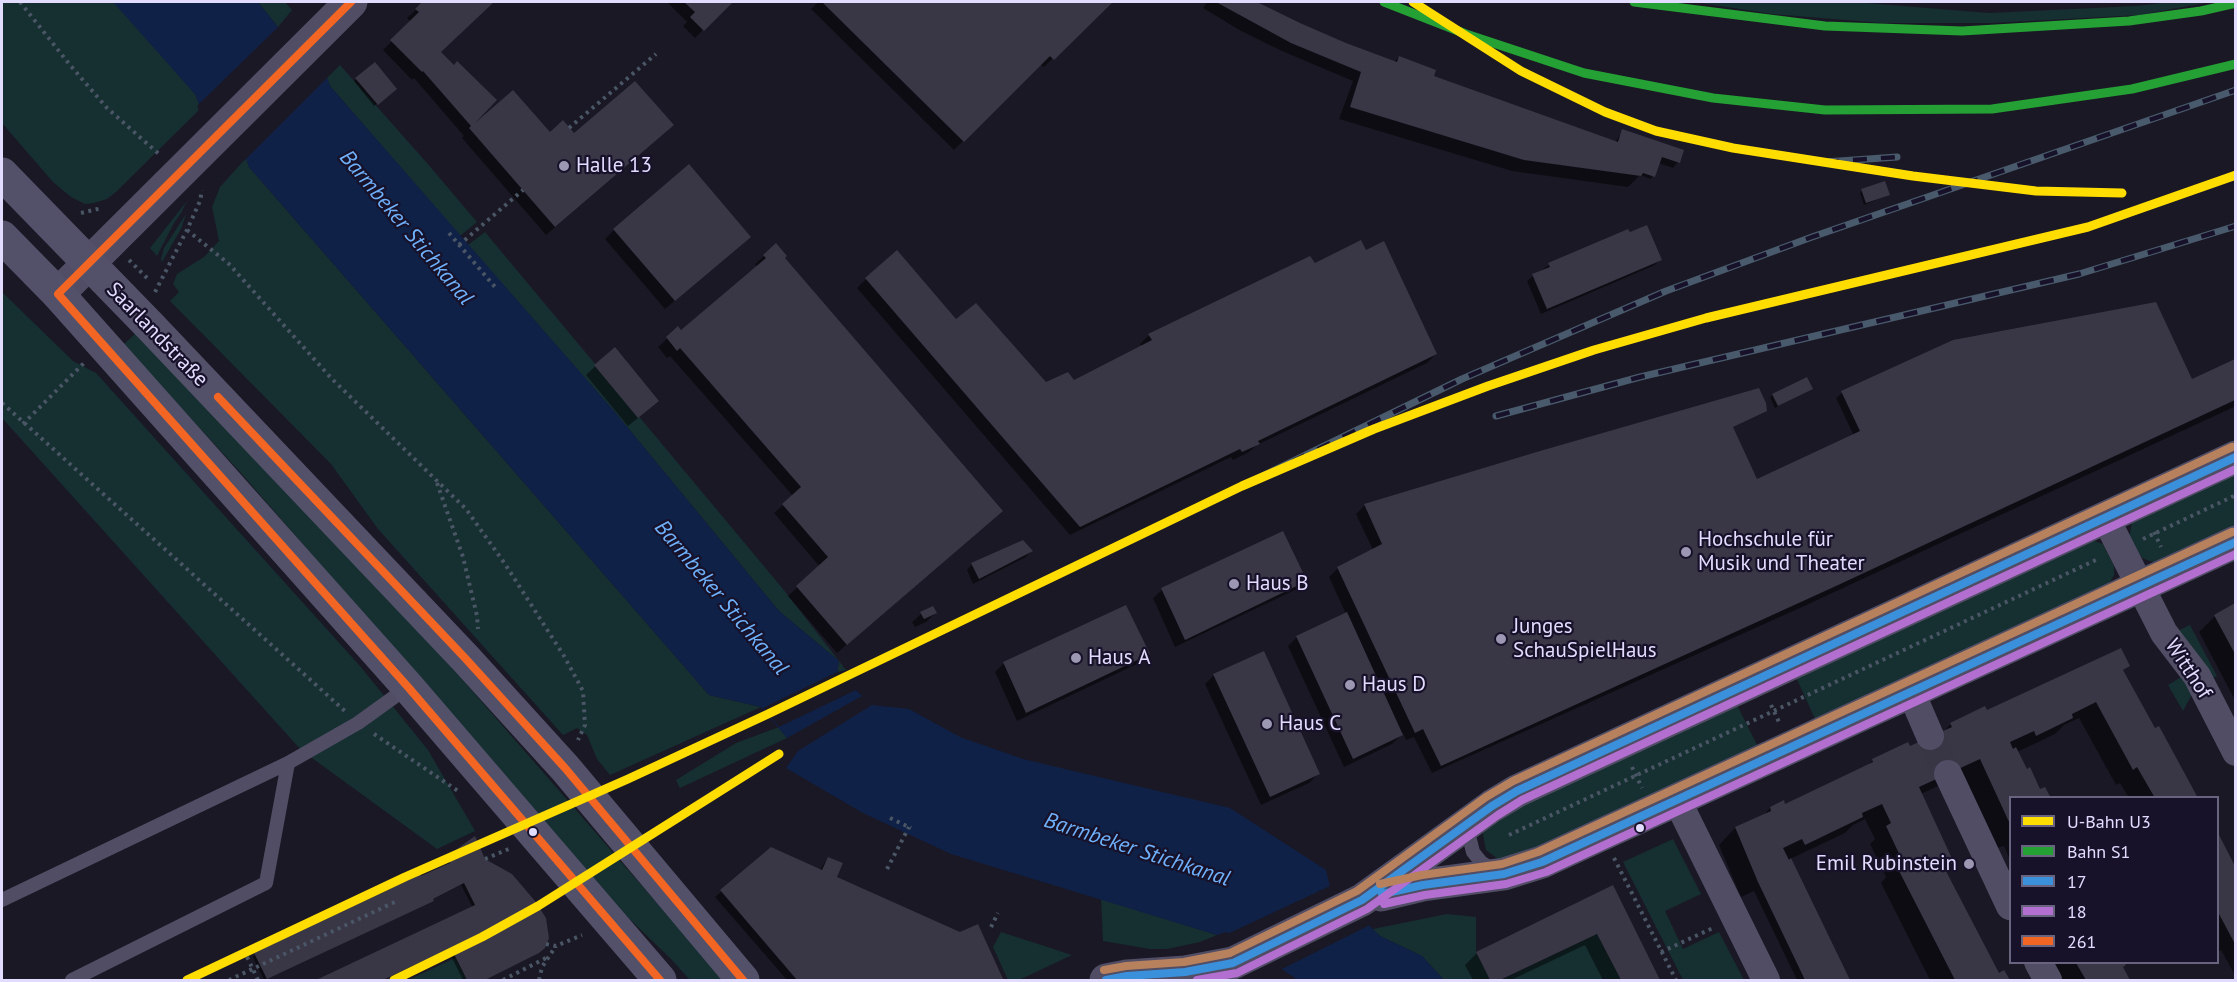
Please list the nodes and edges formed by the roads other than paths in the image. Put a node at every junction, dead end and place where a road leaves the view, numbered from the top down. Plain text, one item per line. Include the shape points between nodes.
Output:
1 (351, 2) edge
2 (2, 174) edge
3 (2, 237) edge
4 (88, 264) junction
5 (58, 294) junction
6 (2235, 457) edge
7 (2105, 517) junction
8 (2235, 542) edge
9 (2140, 586) junction
10 (408, 687) junction
11 (1911, 692) junction
12 (1930, 736) tunnel mouth
13 (2235, 752) edge
14 (288, 763) junction
15 (1948, 774) tunnel mouth
16 (1664, 806) junction
17 (1474, 819) junction
18 (1504, 874) junction
19 (2, 900) edge
20 (1362, 900) junction
21 (2009, 904) edge
22 (2039, 964) edge
23 (1224, 972) edge
24 (72, 981) edge
25 (660, 981) edge
26 (743, 981) edge
27 (1106, 981) edge
28 (1766, 981) edge
29 (2048, 981) edge

1 - 4 street
2 - 4 main road, Saarlandstraße
3 - 5 main road
4 - 5 street
4 - 26 main road, Saarlandstraße via 465,658 565,768
5 - 10 main road
6 - 7 street
7 - 9 street, Witthof
7 - 17 street via 1517,791
8 - 9 street
9 - 11 street
9 - 13 street, Witthof via 2164,633 2197,676
10 - 14 lane via 358,723
10 - 25 main road
11 - 12 street
11 - 16 street
14 - 19 lane
14 - 24 lane via 266,884
15 - 21 street
16 - 18 street via 1542,862
16 - 28 street via 1735,918
17 - 18 lane via 1469,837 1473,852 1489,868
17 - 20 street
18 - 20 street via 1398,890
20 - 23 street
22 - 29 street
23 - 27 street via 1127,976

